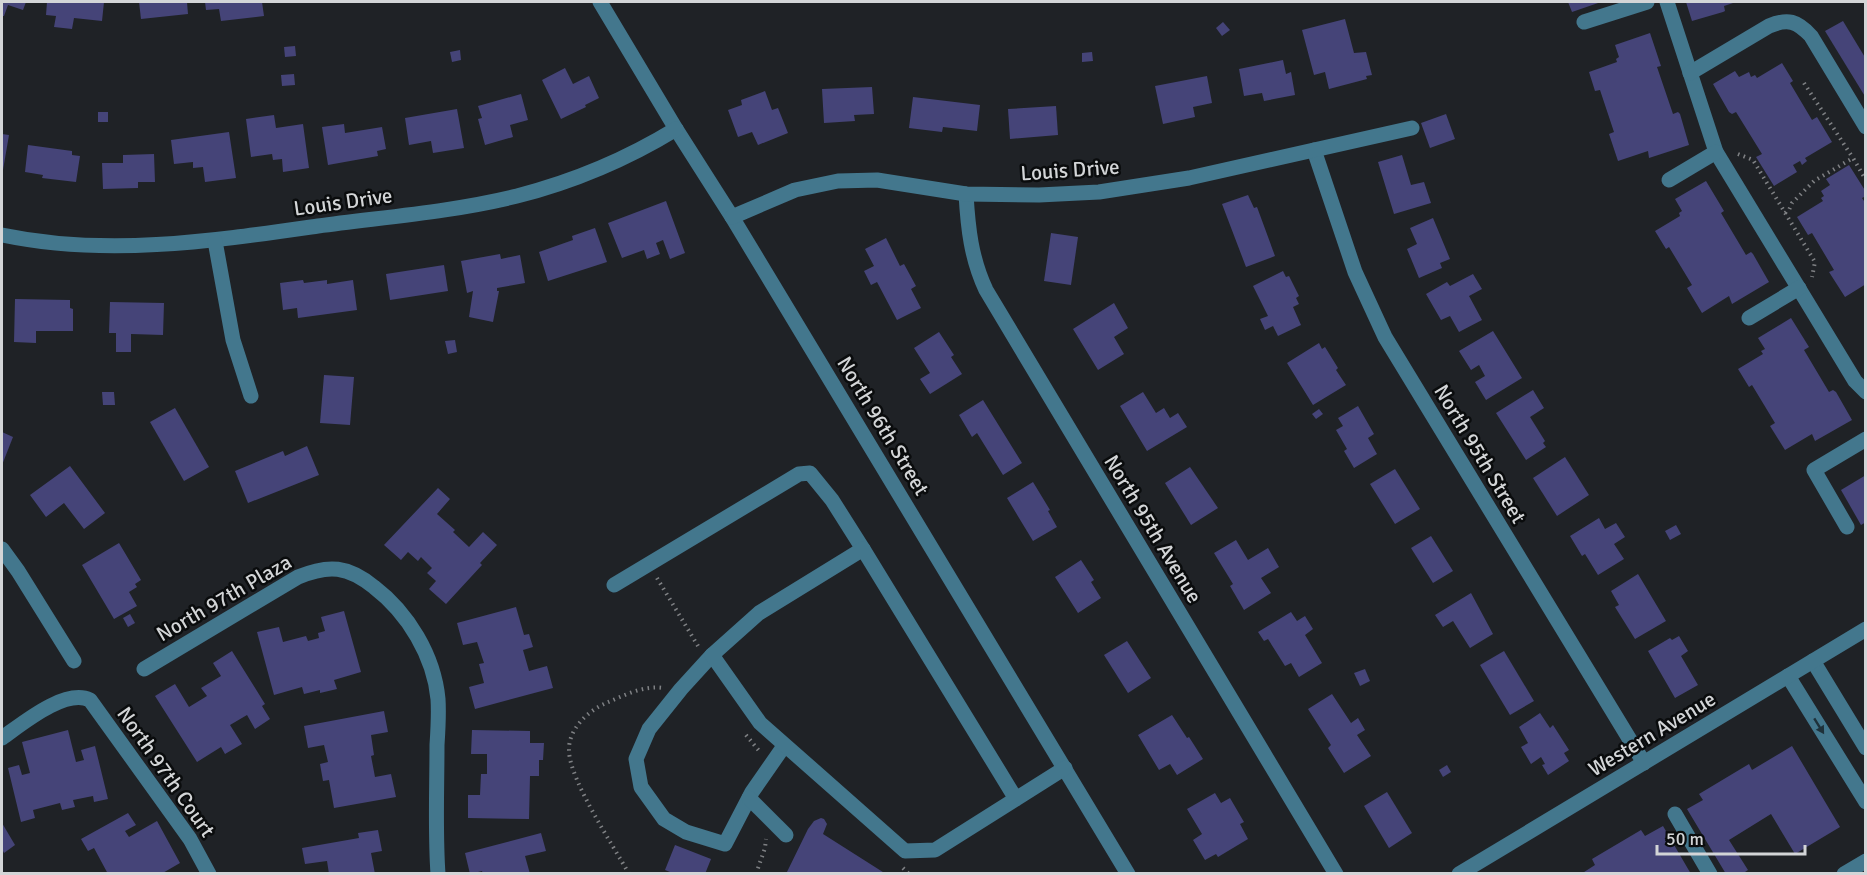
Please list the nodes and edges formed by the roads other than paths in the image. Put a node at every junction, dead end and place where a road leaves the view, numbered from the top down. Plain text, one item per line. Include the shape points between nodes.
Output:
1 (600, 2) edge
2 (1647, 2) edge
3 (1666, 2) edge
4 (1584, 22) dead end
5 (1690, 73) junction
6 (1866, 127) edge
7 (1412, 128) dead end
8 (675, 129) junction
9 (1314, 150) junction
10 (1716, 152) junction
11 (1669, 180) dead end
12 (966, 194) junction
13 (732, 218) junction
14 (2, 235) edge
15 (215, 241) junction
16 (1800, 290) junction
17 (1749, 318) dead end
18 (1866, 392) edge
19 (251, 396) dead end
20 (1866, 440) edge
21 (1847, 527) dead end
22 (2, 549) edge
23 (863, 549) junction
24 (614, 585) dead end
25 (1866, 629) edge
26 (712, 655) junction
27 (74, 661) dead end
28 (1813, 661) junction
29 (144, 669) dead end
30 (1788, 676) junction
31 (2, 738) edge
32 (784, 746) junction
33 (1866, 748) edge
34 (1644, 763) junction
35 (1065, 768) junction
36 (749, 798) junction
37 (1016, 799) junction
38 (1866, 802) edge
39 (1675, 814) dead end
40 (786, 835) dead end
41 (1866, 861) edge
42 (209, 873) edge
43 (438, 873) edge
44 (1128, 873) edge
45 (1336, 873) edge
46 (1459, 873) edge
47 (1710, 873) edge
48 (1844, 873) edge

1 - 8 street, North 96th Street
2 - 4 street
3 - 5 street
5 - 6 street via 1769,26 1791,21 1811,36
5 - 10 street
7 - 9 street, Louis Drive
8 - 13 street, North 96th Street
8 - 15 street, Louis Drive via 591,171 515,197
9 - 12 street, Louis Drive via 1189,178 1099,192
9 - 34 street, North 95th Street via 1355,272 1385,337
10 - 11 street
10 - 16 street
12 - 13 street, Louis Drive via 877,180 838,181 795,190
12 - 45 street, North 95th Avenue via 970,248 986,290
13 - 35 street, North 96th Street
14 - 15 street, Louis Drive via 98,247
15 - 19 street via 233,339
16 - 17 street
16 - 18 street
20 - 21 street via 1814,470
22 - 27 street
23 - 24 street via 810,473 799,474
23 - 26 street via 759,613
23 - 37 street
25 - 28 street, Western Avenue
26 - 32 street via 760,723
26 - 36 street via 650,729 636,759 642,787 664,819 686,832 725,843
28 - 30 street, Western Avenue
28 - 33 street
29 - 43 street, North 97th Plaza via 314,570 346,570 362,577 399,610 415,632 432,669 438,699
30 - 34 street, Western Avenue
30 -> 38 street
31 - 42 street, North 97th Court via 50,706 71,698 90,700 190,839
32 - 36 street
32 - 37 street via 905,851 935,849
34 - 46 street, Western Avenue
35 - 37 street
35 - 44 street, North 96th Street
36 - 40 street
39 - 47 street
41 - 48 street

